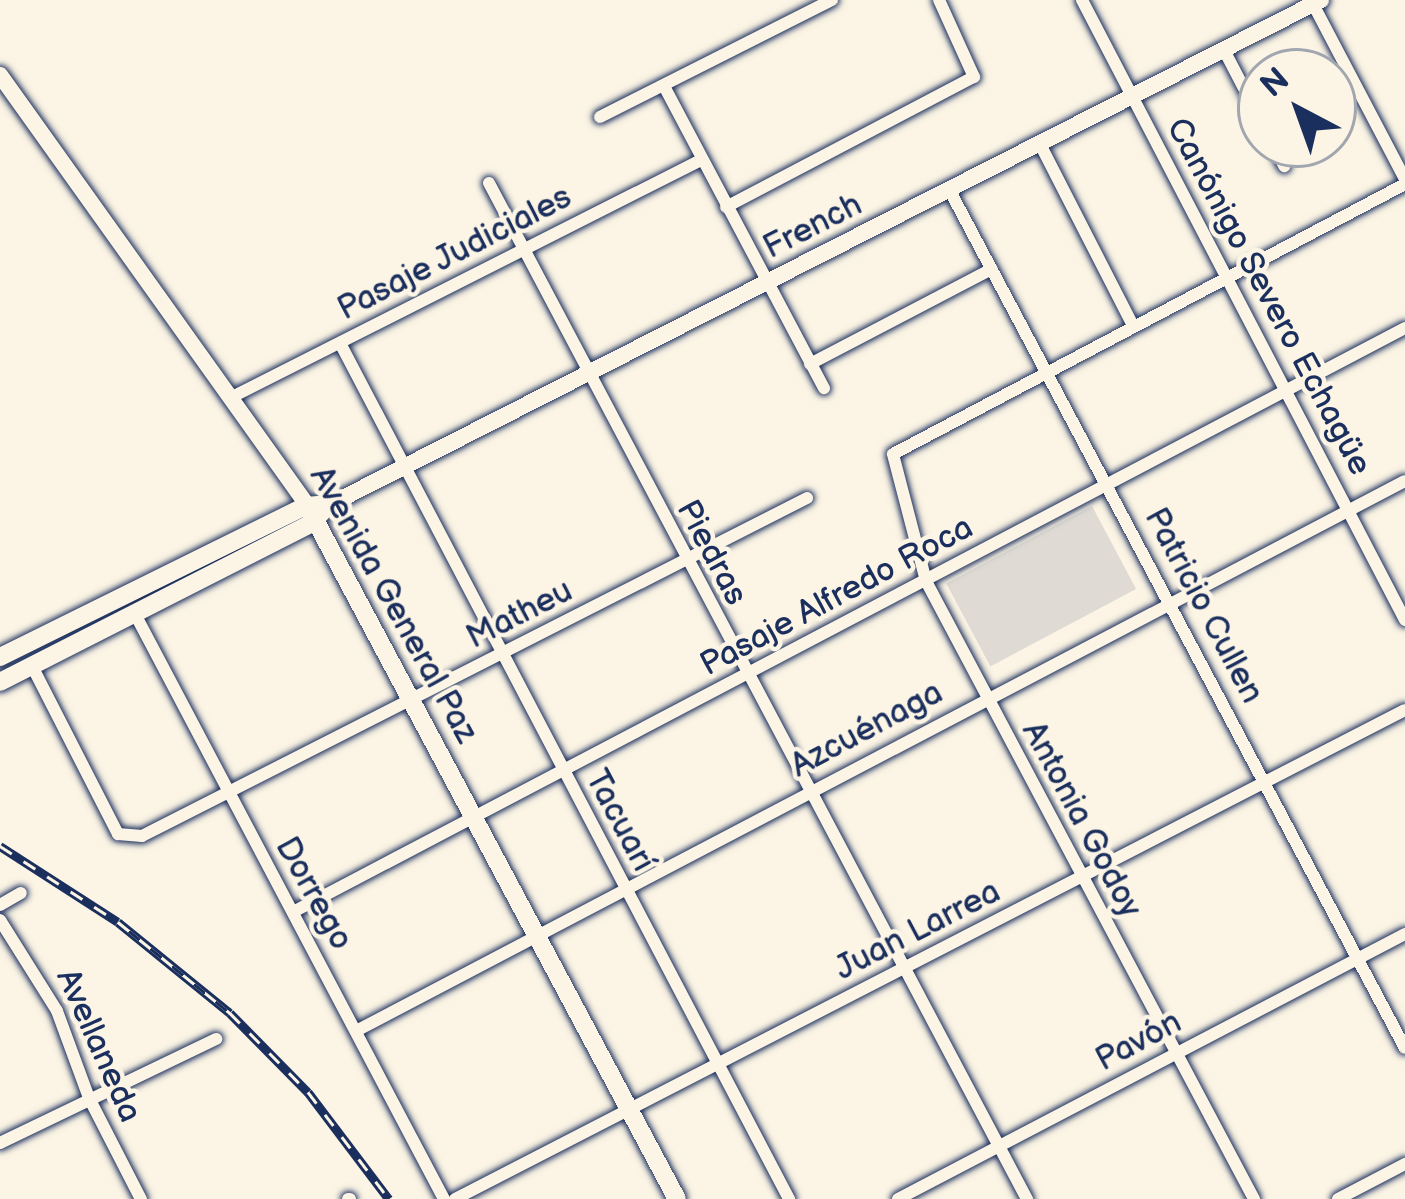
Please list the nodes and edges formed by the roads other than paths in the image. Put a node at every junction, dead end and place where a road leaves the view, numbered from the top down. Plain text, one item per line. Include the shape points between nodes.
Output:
1 (832, 0) edge
2 (939, 0) edge
3 (1082, 0) edge
4 (1317, 2) edge
5 (1224, 50) junction
6 (0, 75) edge
7 (1237, 75) edge
8 (664, 86) junction
9 (1132, 97) junction
10 (601, 117) dead end
11 (1040, 144) junction
12 (701, 160) junction
13 (1405, 181) edge
14 (489, 183) dead end
15 (950, 191) junction
16 (726, 207) junction
17 (523, 249) junction
18 (992, 269) junction
19 (1225, 275) junction
20 (765, 286) junction
21 (1133, 326) junction
22 (1405, 328) edge
23 (340, 343) junction
24 (810, 364) junction
25 (1046, 371) junction
26 (588, 377) junction
27 (824, 388) dead end
28 (1286, 390) junction
29 (234, 396) junction
30 (404, 468) junction
31 (1405, 481) edge
32 (1107, 485) junction
33 (807, 498) dead end
34 (1349, 508) junction
35 (311, 513) junction
36 (684, 561) junction
37 (926, 581) junction
38 (1170, 602) junction
39 (135, 614) junction
40 (1405, 620) edge
41 (502, 655) junction
42 (0, 657) edge
43 (32, 666) junction
44 (745, 676) junction
45 (0, 682) edge
46 (986, 698) junction
47 (412, 699) junction
48 (1405, 710) edge
49 (562, 771) junction
50 (1266, 781) junction
51 (806, 792) junction
52 (228, 794) junction
53 (474, 815) junction
54 (1081, 878) junction
55 (623, 886) junction
56 (21, 893) dead end
57 (0, 904) edge
58 (293, 912) junction
59 (0, 920) edge
60 (1405, 934) edge
61 (536, 935) junction
62 (1359, 958) junction
63 (902, 970) junction
64 (356, 1030) junction
65 (216, 1039) dead end
66 (1405, 1048) edge
67 (1173, 1054) junction
68 (718, 1064) junction
69 (89, 1098) junction
70 (630, 1108) junction
71 (0, 1143) edge
72 (1000, 1148) junction
73 (1405, 1164) edge
74 (141, 1199) edge
75 (444, 1199) edge
76 (455, 1199) edge
77 (677, 1199) edge
78 (789, 1199) edge
79 (898, 1199) edge
80 (1027, 1199) edge
81 (1254, 1199) edge
82 (1338, 1199) edge

1 - 8 street
2 - 16 street via 974,77
3 - 9 street, Canónigo Severo Echagüe
4 - 5 street, French
4 - 13 street
5 - 7 street
5 - 9 street, French
6 - 29 street, Avenida General Paz
8 - 10 street
8 - 12 street
9 - 11 street, French
9 - 19 street, Canónigo Severo Echagüe
11 - 15 street, French
11 - 21 street
12 - 16 street
12 - 17 street, Pasaje Judiciales
13 - 19 street
14 - 17 street, Piedras
15 - 18 street, Patricio Cullen
15 - 20 street, French
16 - 20 street
17 - 23 street, Pasaje Judiciales
17 - 26 street, Piedras
18 - 24 street
18 - 25 street, Patricio Cullen
19 - 21 street
19 - 28 street, Canónigo Severo Echagüe
20 - 24 street
20 - 26 street, French
21 - 25 street
22 - 28 street, Pasaje Alfredo Roca
23 - 29 street, Pasaje Judiciales
23 - 30 street, Tacuarí
24 - 27 street
25 - 32 street, Patricio Cullen
25 - 37 street, Antonia Godoy via 893,454
26 - 30 street, French
26 - 36 street, Piedras
28 - 32 street, Pasaje Alfredo Roca
28 - 34 street, Canónigo Severo Echagüe
29 - 35 street, Avenida General Paz
30 - 35 street, French
30 - 41 street, Tacuarí
31 - 34 street, Azcuénaga
32 - 37 street, Pasaje Alfredo Roca
32 - 38 street, Patricio Cullen
33 - 36 street, Matheu
34 - 38 street, Azcuénaga
34 - 40 street, Canónigo Severo Echagüe
35 - 39 main road, French
35 - 42 main road, French
35 - 47 main road, Avenida General Paz
36 - 41 street, Matheu
36 - 44 street, Piedras
37 - 44 street, Pasaje Alfredo Roca
37 - 46 street, Antonia Godoy
38 - 46 street, Azcuénaga
38 - 50 street, Patricio Cullen
39 - 43 main road, French
39 - 52 street, Dorrego
41 - 47 street, Matheu
41 - 49 street, Tacuarí
43 - 45 main road, French
43 - 52 street, Matheu via 128,838
44 - 49 street, Pasaje Alfredo Roca
44 - 51 street, Piedras
46 - 51 street, Azcuénaga
46 - 54 street, Antonia Godoy
47 - 52 street, Matheu
47 - 53 main road, Avenida General Paz
48 - 50 street, Juan Larrea
49 - 53 street, Pasaje Alfredo Roca
49 - 55 street, Tacuarí
50 - 54 street, Juan Larrea
50 - 62 street, Patricio Cullen
51 - 55 street, Azcuénaga
51 - 63 street, Piedras
52 - 58 street, Dorrego
53 - 58 street, Pasaje Alfredo Roca
53 - 61 main road, Avenida General Paz
54 - 63 street, Juan Larrea
54 - 67 street, Antonia Godoy
55 - 61 street, Azcuénaga
55 - 68 street, Tacuarí
56 - 57 street
58 - 64 street, Dorrego
59 - 69 street, Avellaneda via 57,1011
60 - 62 street, Pavón
61 - 64 street, Azcuénaga
61 - 70 main road, Avenida General Paz
62 - 66 street, Patricio Cullen
62 - 67 street, Pavón
63 - 68 street, Juan Larrea
63 - 72 street, Piedras
64 - 75 street, Dorrego
65 - 69 street
67 - 72 street, Pavón
67 - 81 street, Antonia Godoy
68 - 70 street, Juan Larrea
68 - 78 street, Tacuarí
69 - 71 street
69 - 74 street, Avellaneda
70 - 76 street, Juan Larrea
70 - 77 main road, Avenida General Paz
72 - 79 street, Pavón
72 - 80 street, Piedras
73 - 82 street

